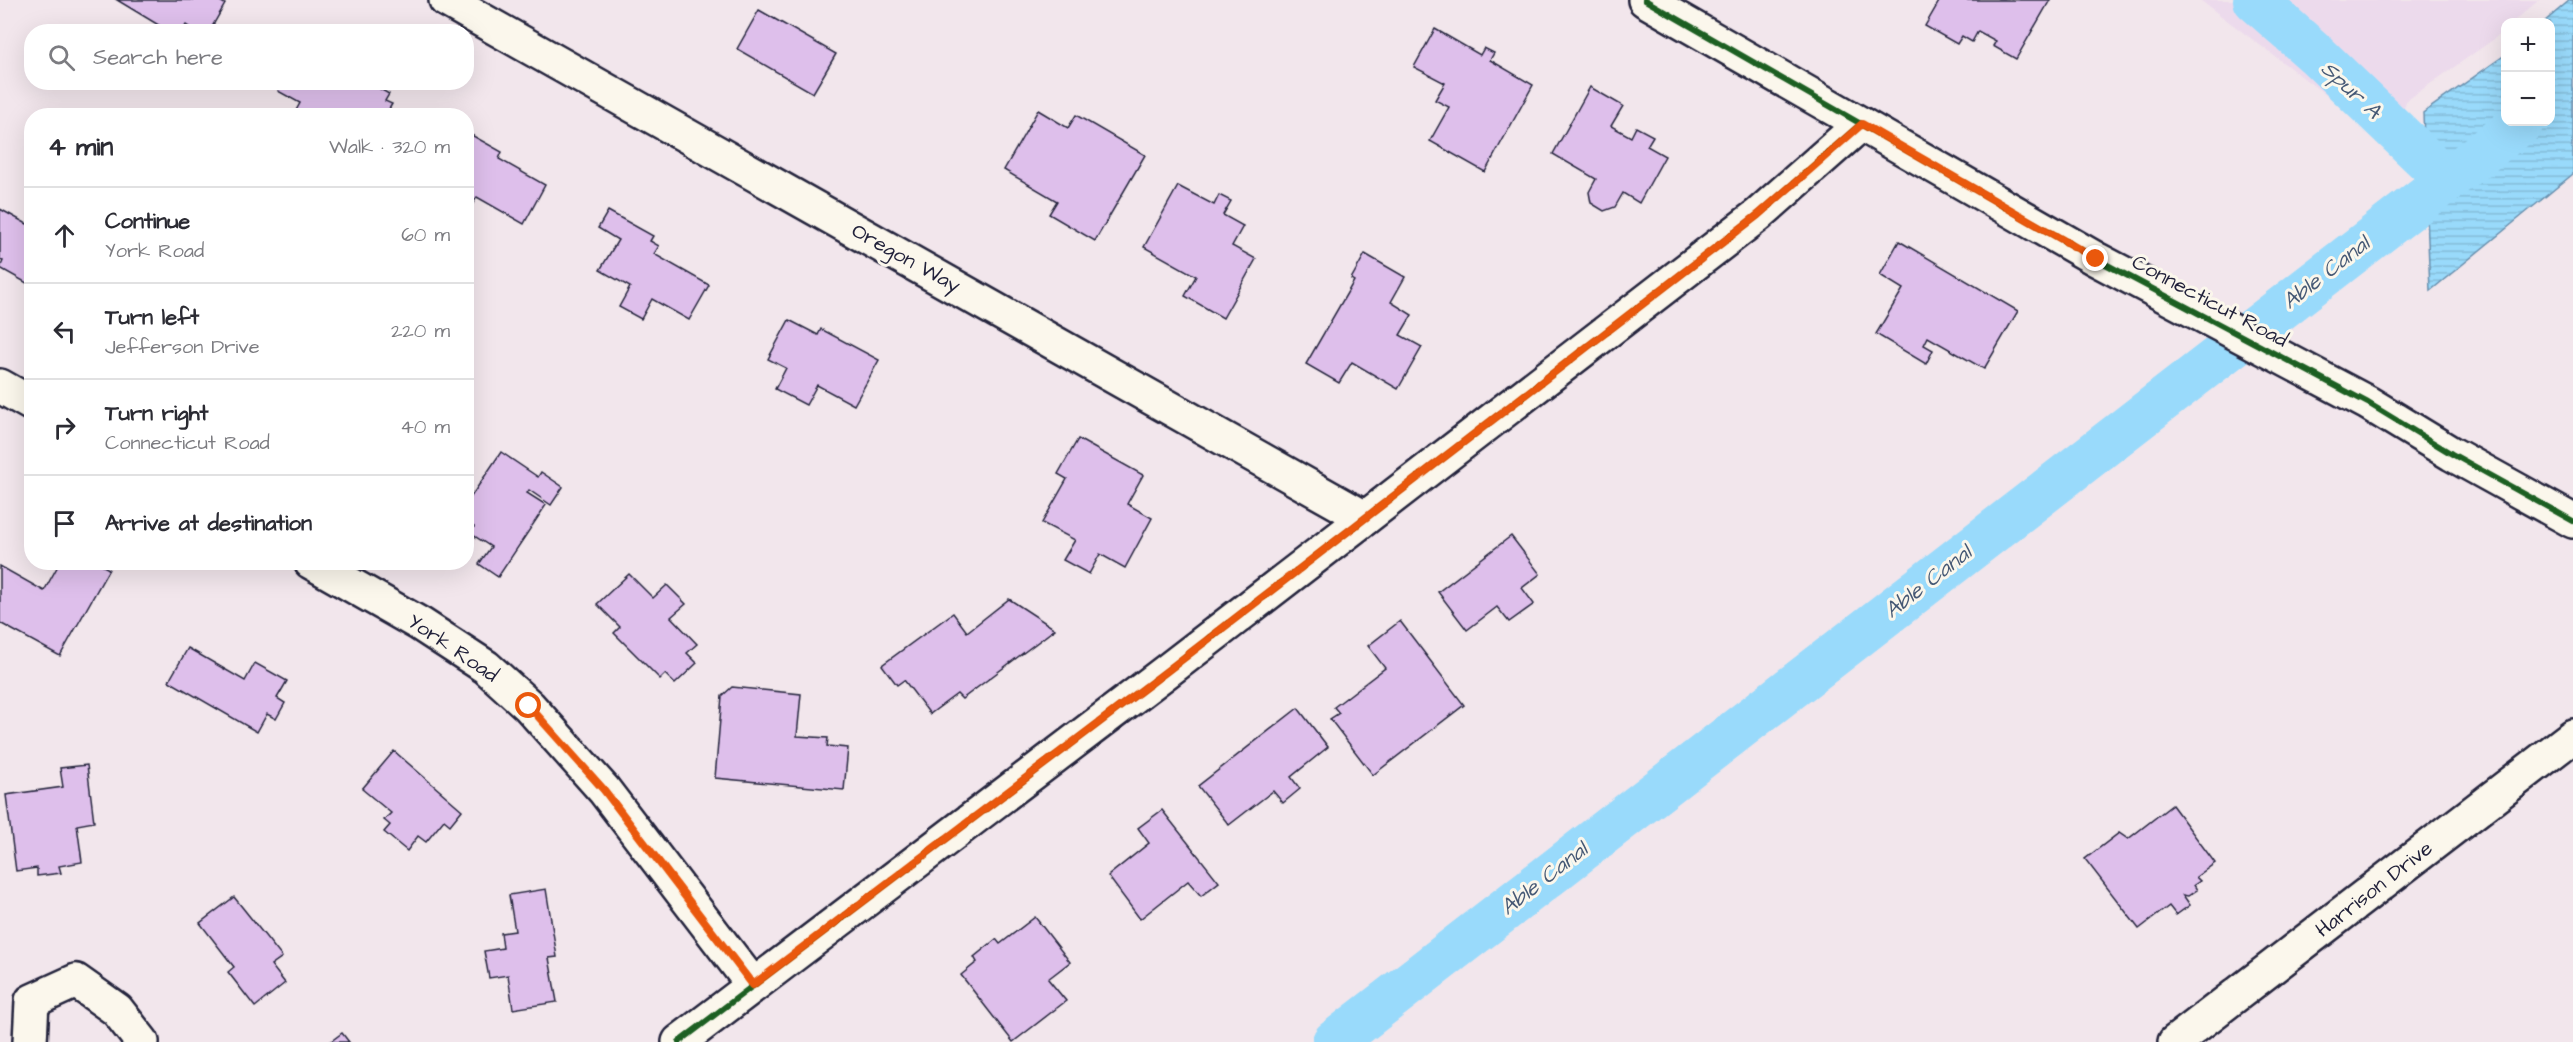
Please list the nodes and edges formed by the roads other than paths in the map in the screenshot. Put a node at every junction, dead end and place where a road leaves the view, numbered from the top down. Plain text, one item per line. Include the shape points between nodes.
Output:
1 (446, 0) edge
2 (1645, 0) edge
3 (1862, 124) junction
4 (0, 386) edge
5 (24, 400) edge
6 (1365, 518) junction
7 (2573, 521) edge
8 (325, 570) edge
9 (2573, 736) edge
10 (753, 985) junction
11 (30, 1042) edge
12 (142, 1042) edge
13 (679, 1042) edge
14 (2175, 1042) edge

1 - 6 street, Oregon Way
2 - 3 street, Connecticut Road
3 - 6 street via 1758,215
3 - 7 street, Connecticut Road via 2096,259 2368,402
4 - 5 street
6 - 10 street
8 - 10 street, York Road via 486,667 529,706 604,790
9 - 14 street, Harrison Drive
10 - 13 street
11 - 12 street via 32,1001 76,981 117,1010

